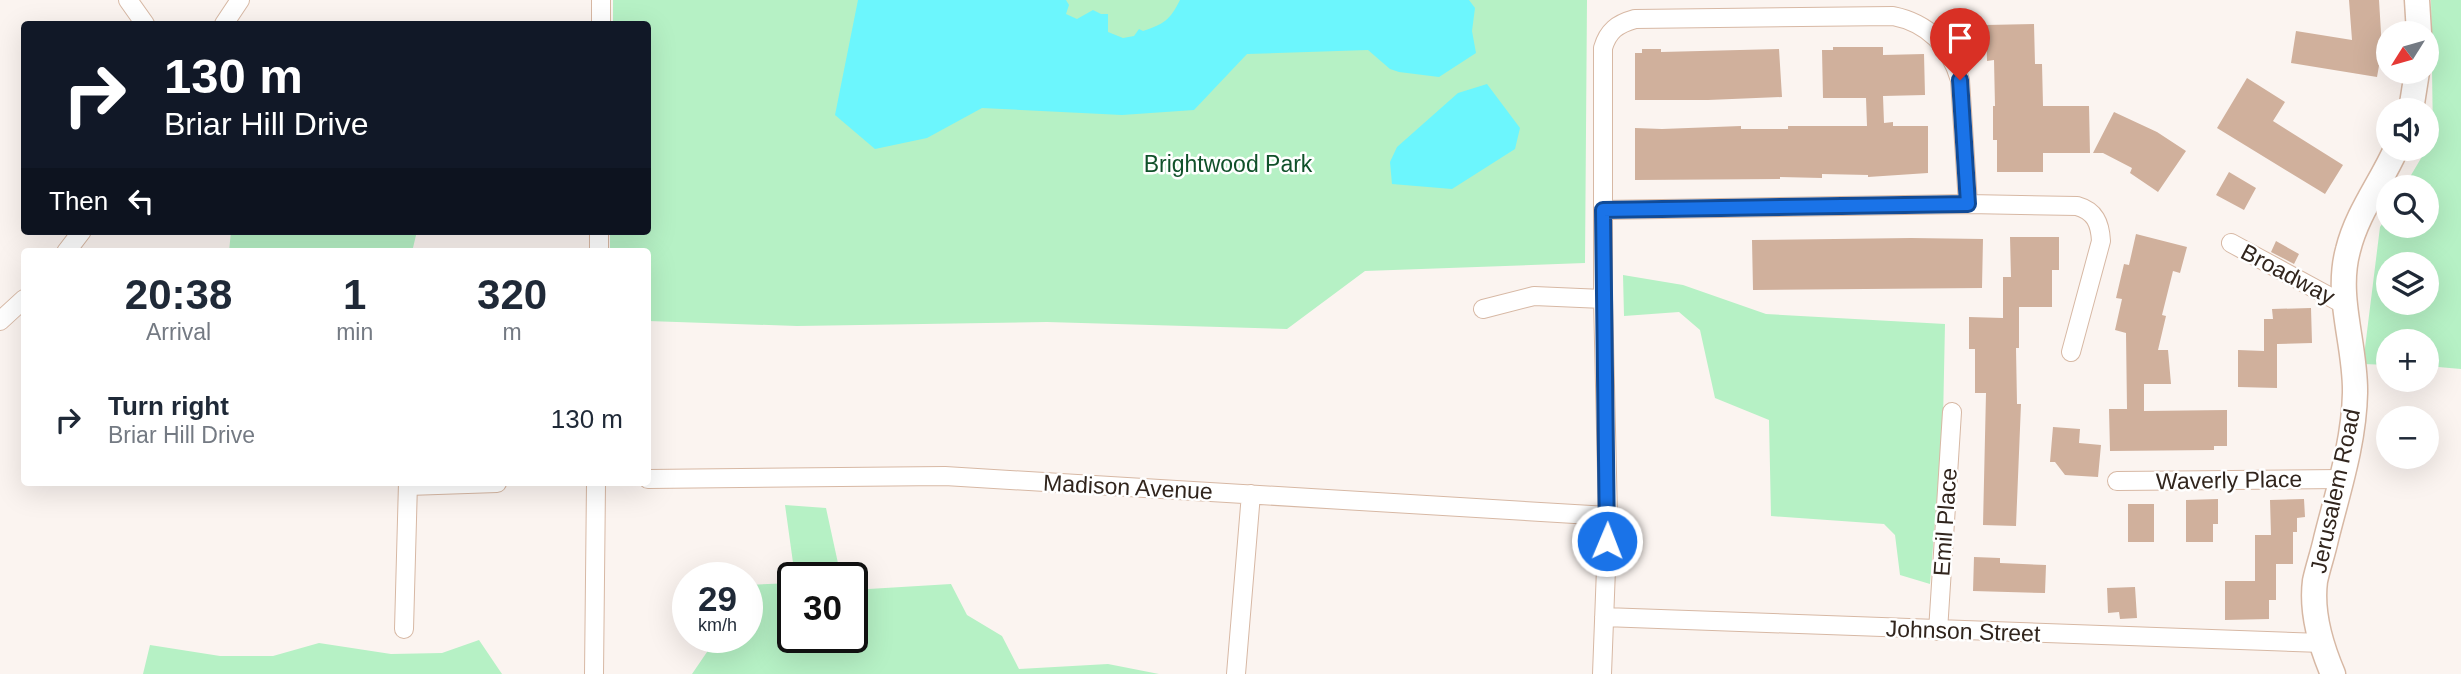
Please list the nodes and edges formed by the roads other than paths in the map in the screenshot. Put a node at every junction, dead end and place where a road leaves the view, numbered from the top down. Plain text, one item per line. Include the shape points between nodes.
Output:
1 (128, 0) edge
2 (240, 0) edge
3 (601, 0) edge
4 (2417, 0) edge
5 (143, 21) edge
6 (226, 21) edge
7 (601, 21) edge
8 (2418, 21) edge
9 (2390, 161) edge
10 (1968, 204) junction
11 (1603, 210) junction
12 (2231, 243) dead end
13 (1603, 299) junction
14 (21, 302) edge
15 (2345, 305) junction
16 (1483, 309) dead end
17 (0, 321) edge
18 (2071, 352) dead end
19 (1952, 412) dead end
20 (2342, 478) junction
21 (651, 480) edge
22 (2117, 481) dead end
23 (408, 486) edge
24 (596, 486) edge
25 (1251, 494) junction
26 (1608, 516) junction
27 (1604, 617) junction
28 (404, 625) dead end
29 (1938, 631) junction
30 (2322, 643) junction
31 (594, 674) edge
32 (1236, 674) edge
33 (1602, 674) edge
34 (2333, 674) edge

1 - 5 street
2 - 6 street
3 - 7 street
4 - 8 street
9 - 15 street, Jerusalem Road via 2348,249 2343,272
10 - 11 street
10 - 11 street via 1955,64 1934,35 1906,19 1635,19 1614,28 1603,48
10 - 18 street via 2077,206 2096,217 2101,241
11 - 13 street
12 - 15 street, Broadway
13 - 16 street via 1534,296
13 - 26 street
14 - 17 street
15 - 20 street, Jerusalem Road via 2355,390
19 - 29 street, Emil Place
20 - 22 street, Waverly Place
20 - 30 street, Jerusalem Road via 2315,582
21 - 25 street, Madison Avenue via 945,476
23 - 28 street
24 - 31 street
25 - 26 street, Madison Avenue
25 - 32 street
26 - 27 street
27 - 29 street, Johnson Street
27 - 33 street
29 - 30 street, Johnson Street
30 - 34 street, Jerusalem Road

